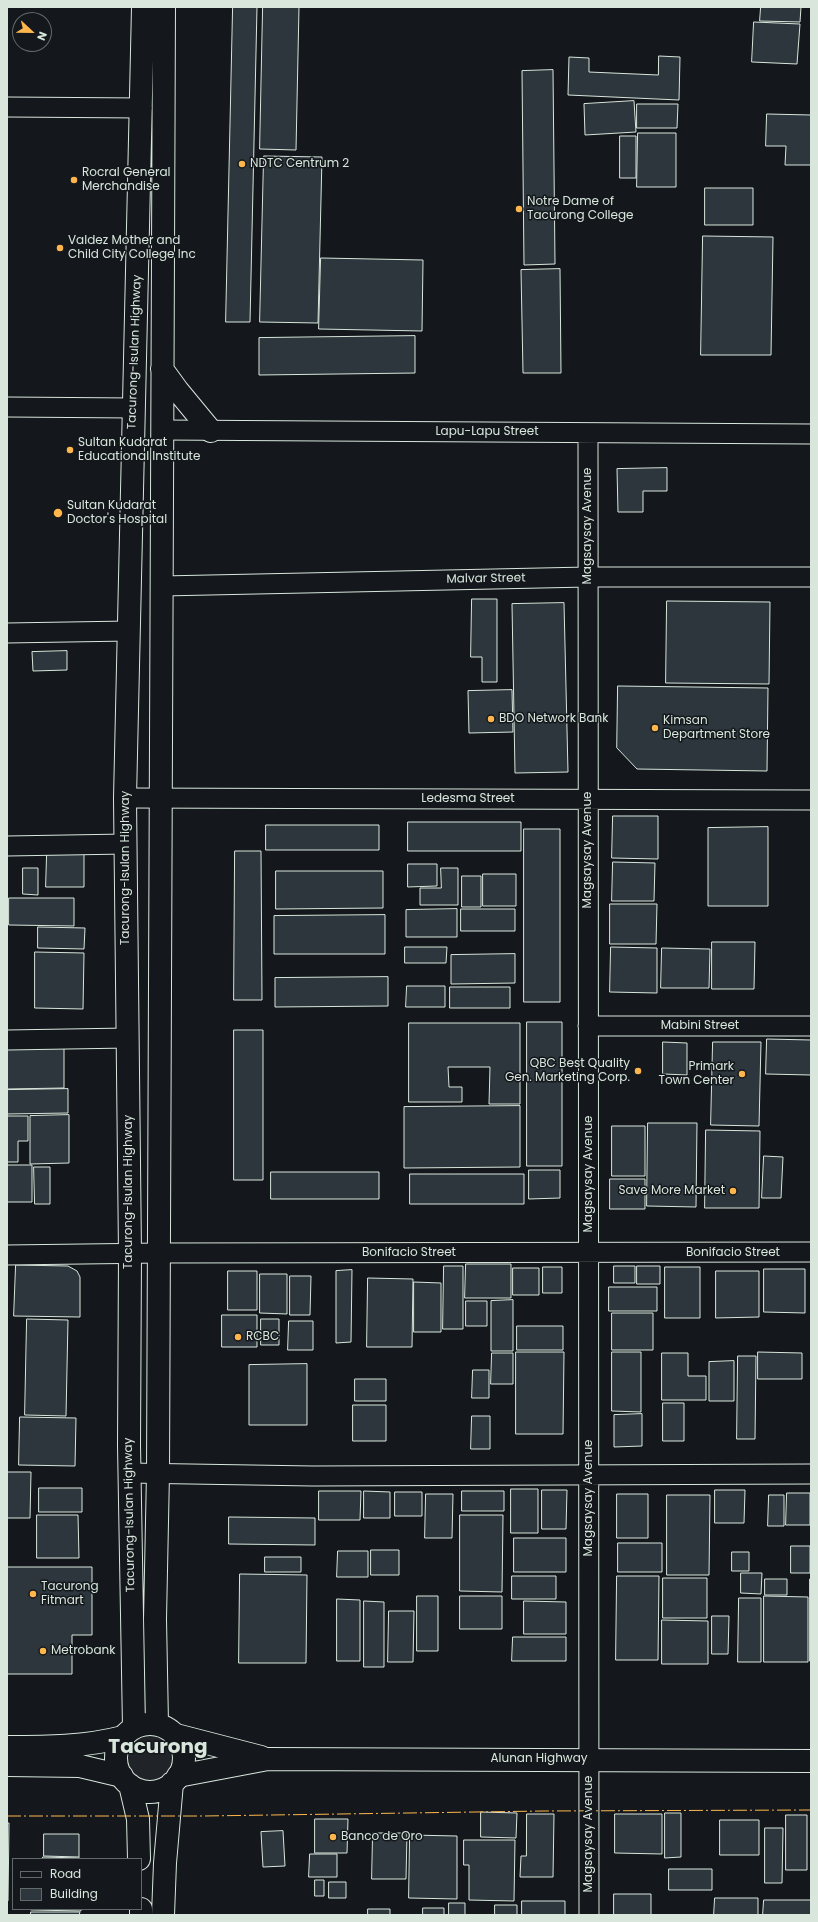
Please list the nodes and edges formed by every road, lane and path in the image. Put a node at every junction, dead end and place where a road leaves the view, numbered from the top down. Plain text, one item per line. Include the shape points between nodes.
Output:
1 (143, 7) edge
2 (164, 7) edge
3 (7, 107) edge
4 (142, 108) junction
5 (162, 369) junction
6 (7, 408) edge
7 (133, 408) junction
8 (162, 430) junction
9 (212, 431) junction
10 (588, 433) junction
11 (811, 434) edge
12 (588, 577) junction
13 (811, 577) edge
14 (162, 586) junction
15 (129, 631) junction
16 (7, 633) edge
17 (125, 798) junction
18 (161, 799) junction
19 (588, 800) junction
20 (811, 800) edge
21 (126, 844) junction
22 (7, 846) edge
23 (588, 1026) junction
24 (811, 1026) edge
25 (128, 1038) junction
26 (7, 1040) edge
27 (811, 1252) edge
28 (159, 1253) junction
29 (589, 1253) junction
30 (130, 1254) junction
31 (7, 1255) edge
32 (129, 1473) junction
33 (158, 1473) junction
34 (811, 1474) edge
35 (589, 1475) junction
36 (157, 1724) junction
37 (128, 1733) junction
38 (176, 1736) junction
39 (7, 1747) edge
40 (268, 1759) junction
41 (589, 1760) junction
42 (811, 1761) edge
43 (7, 1766) edge
44 (126, 1780) junction
45 (175, 1780) junction
46 (139, 1858) edge
47 (163, 1915) edge
48 (589, 1915) edge

1 - 4 main road, Tacurong-Isulan Highway
2 - 5 main road, Tacurong-Isulan Highway
3 - 4 street
4 - 7 main road, Tacurong-Isulan Highway
5 - 8 main road, Tacurong-Isulan Highway
5 - 9 main road
6 - 7 street
7 - 15 main road, Tacurong-Isulan Highway
8 - 9 street, Lapu-Lapu Street
8 - 14 main road, Tacurong-Isulan Highway
9 - 10 street, Lapu-Lapu Street
10 - 11 street, Lapu-Lapu Street
10 - 12 street, Magsaysay Avenue
12 - 13 street, Malvar Street
12 - 14 street, Malvar Street
12 - 19 street, Magsaysay Avenue
14 - 18 main road, Tacurong-Isulan Highway
15 - 16 street
15 - 17 main road, Tacurong-Isulan Highway
17 - 18 street, Ledesma Street
17 - 21 main road, Tacurong-Isulan Highway
18 - 19 street, Ledesma Street
18 - 28 main road, Tacurong-Isulan Highway
19 - 20 street, Ledesma Street
19 - 23 street, Magsaysay Avenue
21 - 22 street
21 - 25 main road, Tacurong-Isulan Highway
23 - 24 street, Mabini Street
23 - 29 street, Magsaysay Avenue
25 - 26 street
25 - 30 main road, Tacurong-Isulan Highway
27 - 29 street, Bonifacio Street
28 - 29 street, Bonifacio Street
28 - 30 street, Bonifacio Street
28 - 33 main road, Tacurong-Isulan Highway
29 - 35 street, Magsaysay Avenue
30 - 31 street, Bonifacio Street
30 - 32 main road, Tacurong-Isulan Highway
32 - 33 street
32 - 37 main road, Tacurong-Isulan Highway
33 - 35 street via 313,1476
33 - 36 main road, Tacurong-Isulan Highway via 155,1619
34 - 35 street
35 - 41 street, Magsaysay Avenue
36 - 37 main road via 145,1724
36 - 38 main road
37 - 39 main road via 108,1741 62,1746
37 - 44 main road via 116,1756 118,1770
38 - 40 main road, Alunan Highway
38 - 45 main road via 180,1741 184,1763
40 - 41 main road, Alunan Highway
40 - 45 main road, Alunan Highway
41 - 42 main road, Alunan Highway
41 - 48 street, Magsaysay Avenue
43 - 44 main road via 80,1766
44 - 45 main road via 136,1789 151,1791 159,1790
44 - 46 main road via 138,1819
45 - 47 main road via 165,1863

